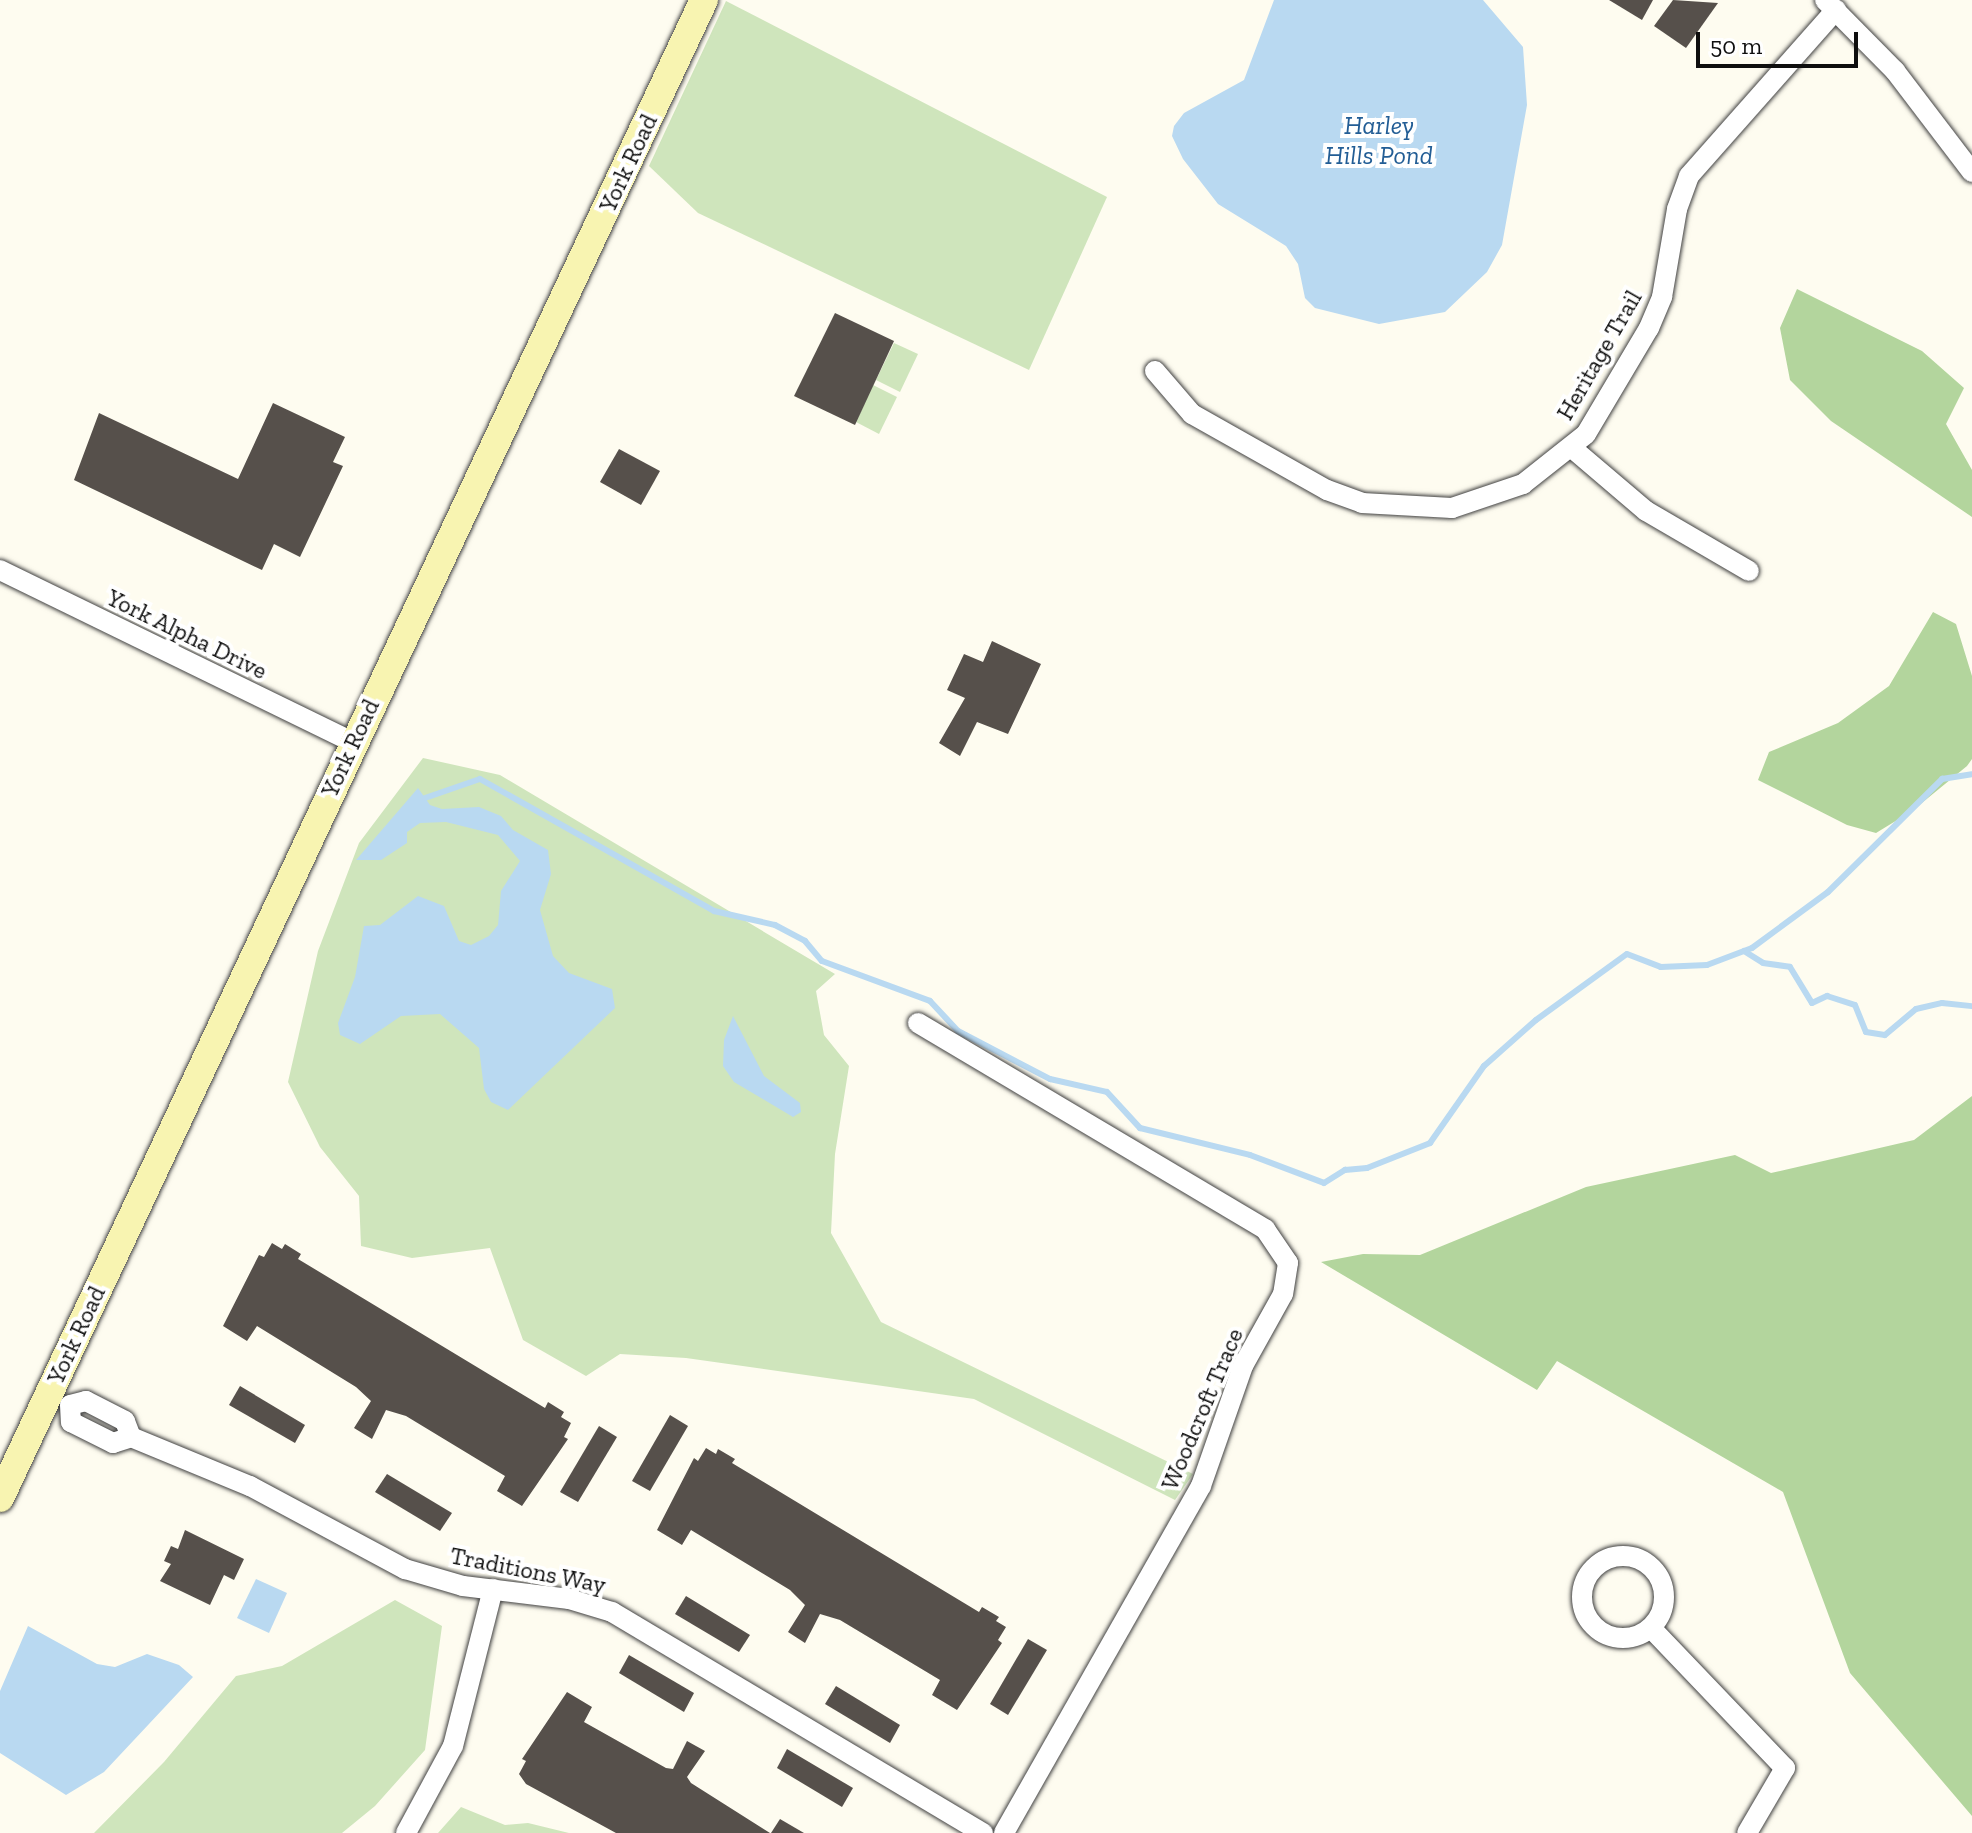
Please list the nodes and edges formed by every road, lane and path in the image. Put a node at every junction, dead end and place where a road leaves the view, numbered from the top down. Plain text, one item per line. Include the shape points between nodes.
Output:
1 (704, 0) edge
2 (1830, 5) edge
3 (1972, 172) edge
4 (1155, 371) dead end
5 (1572, 448) junction
6 (0, 570) edge
7 (1749, 571) dead end
8 (353, 742) junction
9 (918, 1023) dead end
10 (59, 1400) junction
11 (0, 1498) edge
12 (493, 1589) junction
13 (1651, 1628) junction
14 (406, 1833) edge
15 (983, 1833) edge
16 (1004, 1833) edge
17 (1747, 1833) edge

1 - 8 street, York Road
2 - 3 street via 1920,100
2 - 5 street, Heritage Trail via 1689,176 1677,209 1657,312 1595,422
4 - 5 street, Heritage Trail via 1192,414 1327,490 1385,508 1441,509 1487,500 1523,484
5 - 7 street via 1646,511
6 - 8 street, York Alpha Drive
8 - 10 street, York Road
9 - 16 street, Woodcroft Trace via 1265,1229 1288,1263 1287,1284 1243,1366 1201,1486
10 - 11 street, York Road
10 - 12 street, Traditions Way via 86,1401 125,1421 131,1437 276,1498 381,1559 434,1579
12 - 14 street via 453,1746
12 - 15 street, Traditions Way via 569,1599 612,1612
13 - 13 street via 1664,1605 1660,1579 1652,1568 1628,1556 1602,1561 1592,1569 1581,1594 1593,1627 1628,1639
13 - 17 street via 1785,1768

